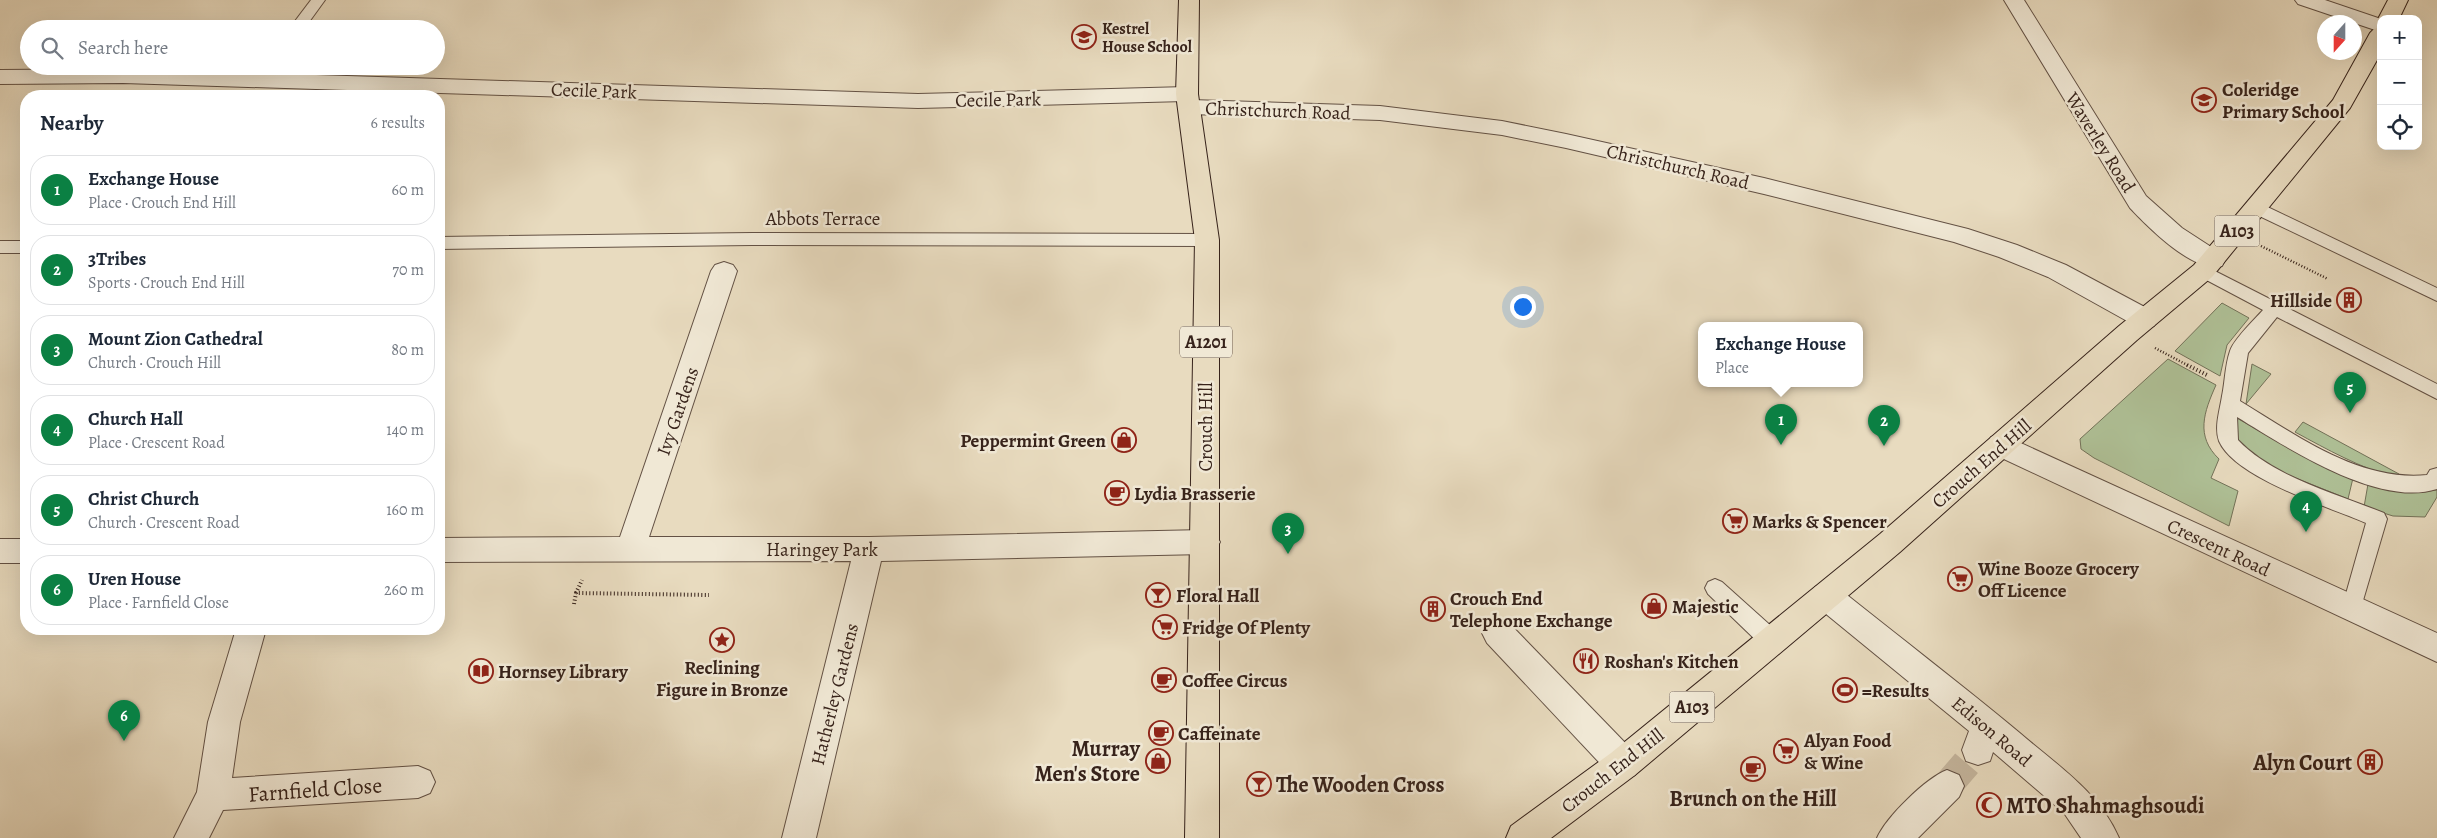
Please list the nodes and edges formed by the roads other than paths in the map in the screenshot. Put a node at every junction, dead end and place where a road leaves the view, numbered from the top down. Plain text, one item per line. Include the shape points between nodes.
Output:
1 (318, 0) edge
2 (1189, 0) edge
3 (2014, 0) edge
4 (2398, 0) edge
5 (2317, 2) edge
6 (2390, 15) edge
7 (303, 20) edge
8 (2377, 24) edge
9 (2377, 40) edge
10 (168, 75) edge
11 (307, 75) edge
12 (0, 78) edge
13 (1188, 100) junction
14 (2257, 208) junction
15 (1207, 240) junction
16 (445, 243) edge
17 (20, 247) edge
18 (0, 248) edge
19 (2208, 265) junction
20 (724, 271) dead end
21 (2437, 295) edge
22 (2274, 309) junction
23 (2136, 326) junction
24 (2437, 392) edge
25 (2232, 397) junction
26 (2000, 445) junction
27 (2437, 476) edge
28 (1205, 542) junction
29 (869, 549) junction
30 (445, 550) edge
31 (630, 550) junction
32 (0, 551) edge
33 (20, 551) edge
34 (1715, 588) dead end
35 (1826, 596) junction
36 (2352, 608) junction
37 (1498, 633) dead end
38 (250, 635) edge
39 (1772, 640) junction
40 (2437, 648) edge
41 (1623, 764) junction
42 (418, 782) dead end
43 (1947, 786) tunnel mouth
44 (213, 795) junction
45 (1204, 834) edge
46 (191, 838) edge
47 (799, 838) edge
48 (1523, 838) edge
49 (1894, 838) edge
50 (2102, 838) edge

1 - 7 lane
2 - 13 main road, Crouch Hill / A1201
3 - 19 street, Waverley Road via 2138,202 2162,227
4 - 6 main road
5 - 8 street
9 - 14 main road, Crouch End Hill / A103 via 2342,104
10 - 12 street, Cecile Park
11 - 13 street, Cecile Park via 918,101
13 - 15 main road, Crouch Hill / A1201
13 - 23 street, Christchurch Road via 1380,113 1502,128 1755,184 1959,235 2008,251 2057,271
14 - 19 main road, Crouch End Hill / A103
14 - 21 lane
15 - 16 lane, Abbots Terrace via 752,239
15 - 28 main road, Crouch Hill / A1201
17 - 18 lane
19 - 22 lane
19 - 23 main road, Crouch End Hill / A103
20 - 31 street, Ivy Gardens
22 - 24 lane
22 - 25 lane via 2239,351
23 - 26 main road, Crouch End Hill / A103
25 - 27 lane via 2297,444 2357,472 2384,482 2410,486 2433,482
25 - 36 lane via 2226,433 2240,456 2267,472 2377,519
26 - 35 main road, Crouch End Hill / A103
26 - 36 street, Crescent Road
28 - 29 street, Haringey Park
28 - 45 main road, Crouch Hill / A1201
29 - 31 street, Haringey Park
29 - 47 street, Hatherley Gardens
30 - 31 street, Haringey Park
32 - 33 street
34 - 39 lane
35 - 39 main road, Crouch End Hill / A103
35 - 50 street, Edison Road via 1983,738 2076,802
36 - 40 street, Crescent Road
37 - 41 street
38 - 44 street via 224,722
39 - 41 main road, Crouch End Hill / A103
41 - 48 main road, Crouch End Hill / A103
42 - 44 street, Farnfield Close
43 - 49 street
44 - 46 street

